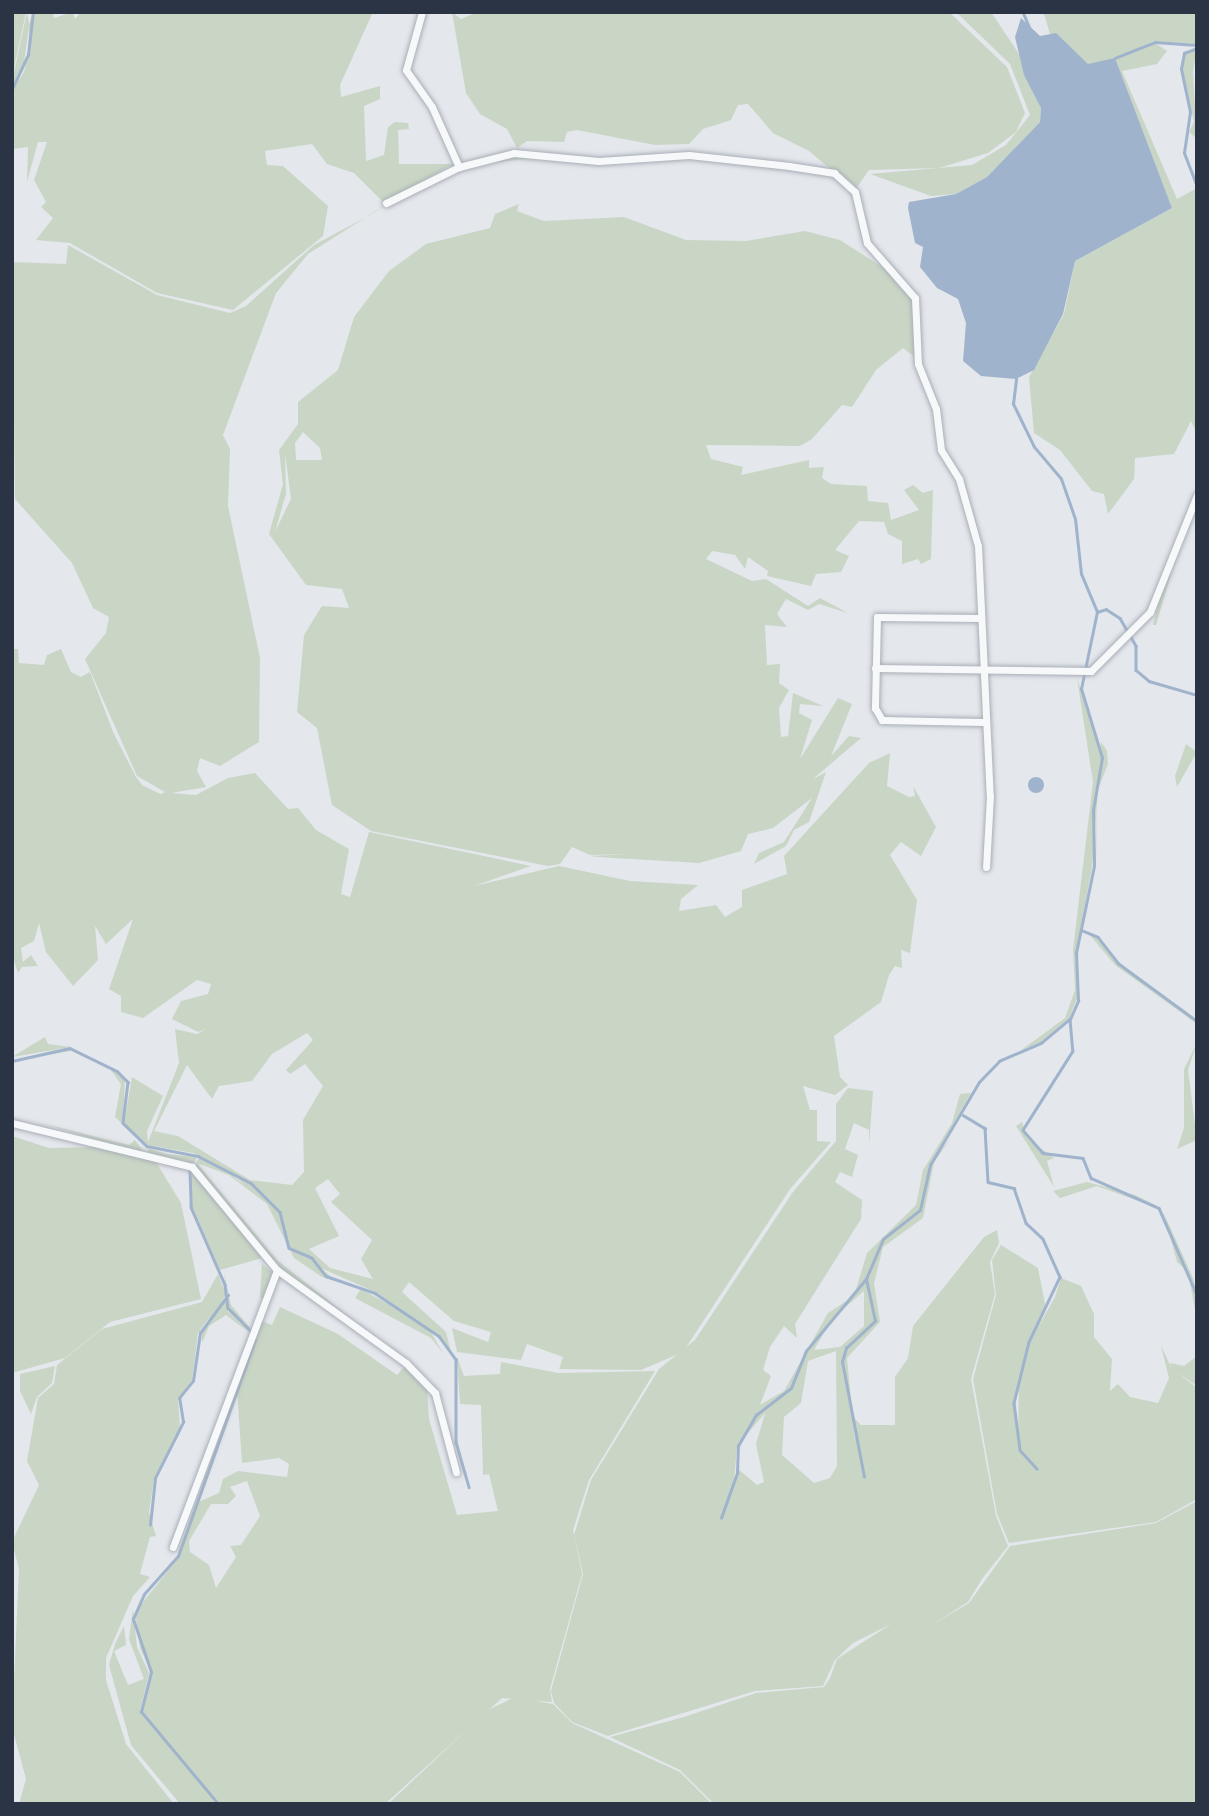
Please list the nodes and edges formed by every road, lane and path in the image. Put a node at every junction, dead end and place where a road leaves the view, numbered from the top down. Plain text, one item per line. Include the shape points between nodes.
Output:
1 (422, 12) edge
2 (458, 167) junction
3 (386, 203) dead end
4 (1197, 495) edge
5 (981, 618) junction
6 (874, 668) junction
7 (981, 672) junction
8 (982, 722) junction
9 (986, 867) dead end
10 (12, 1123) edge
11 (277, 1270) junction
12 (456, 1472) dead end
13 (173, 1547) dead end

1 - 2 street via 406,70 432,107
2 - 3 street
2 - 5 street via 514,153 599,160 689,155 826,170 841,178 858,198 867,243 918,304 918,364 936,409 941,450 959,479 978,546
4 - 7 street via 1150,612 1106,662 1080,674
5 - 6 street via 877,617
5 - 7 street
6 - 7 street
6 - 8 street via 876,718
7 - 8 street
8 - 9 street via 990,796
10 - 11 street via 192,1167
11 - 12 street via 406,1363 435,1393
11 - 13 street

